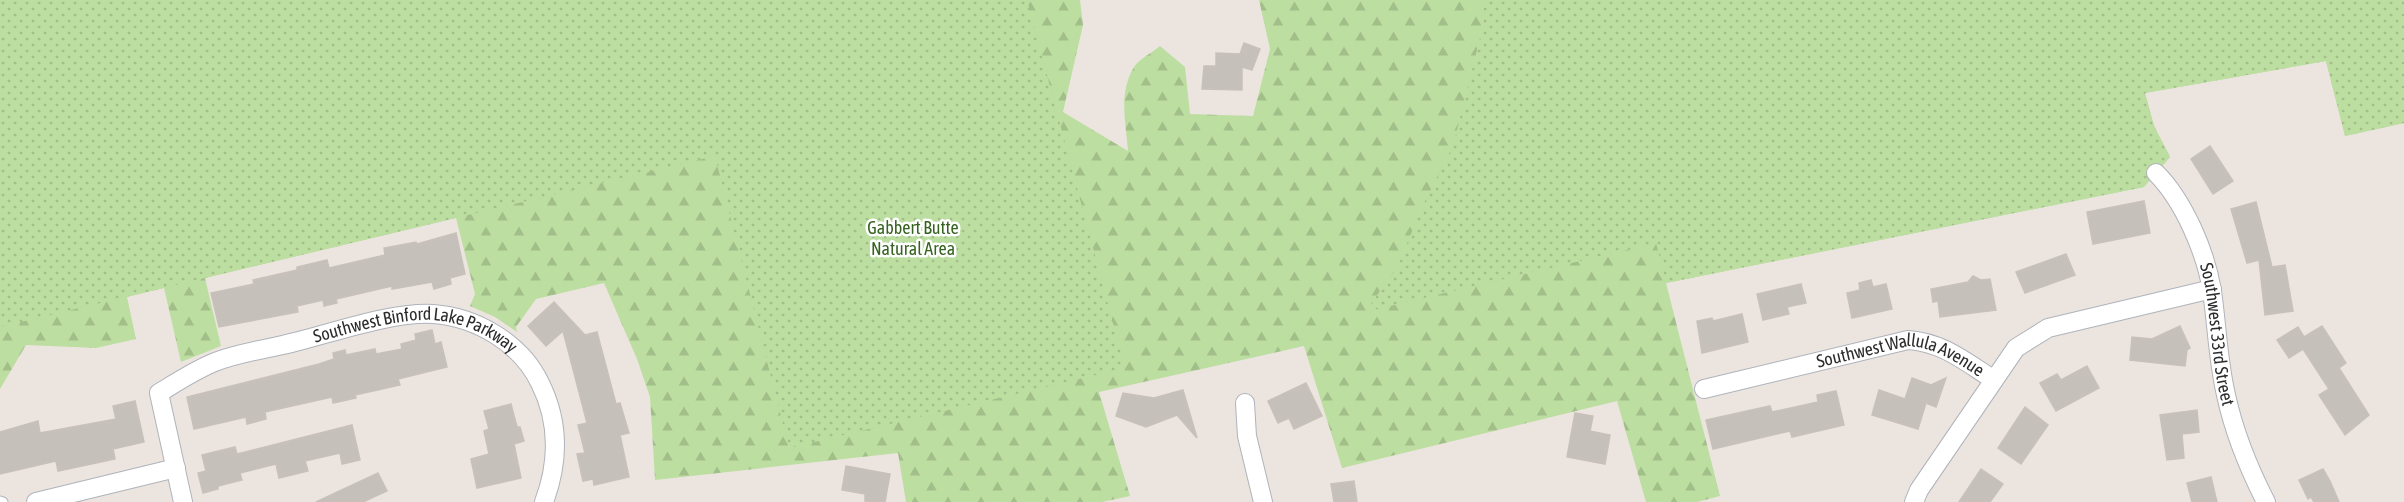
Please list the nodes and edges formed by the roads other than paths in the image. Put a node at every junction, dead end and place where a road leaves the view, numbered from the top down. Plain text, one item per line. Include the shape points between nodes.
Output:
1 (2156, 173) dead end
2 (2212, 289) junction
3 (1994, 380) junction
4 (1704, 389) dead end
5 (1245, 402) dead end
6 (176, 468) junction
7 (36, 502) edge
8 (183, 502) edge
9 (544, 502) edge
10 (1263, 502) edge
11 (1914, 502) edge
12 (2266, 502) edge

1 - 2 street, Southwest 33rd Street via 2182,208
2 - 3 street, Southwest Wallula Avenue via 2048,328 2016,348
2 - 12 street, Southwest 33rd Street via 2225,394
3 - 4 street, Southwest Wallula Avenue via 1947,350 1925,341 1908,340
3 - 11 street
5 - 10 street via 1247,436
6 - 7 street
6 - 8 street
6 - 9 street, Southwest Binford Lake Parkway via 159,393 218,361 390,319 434,314 490,331 511,346 538,378 555,433 553,474

